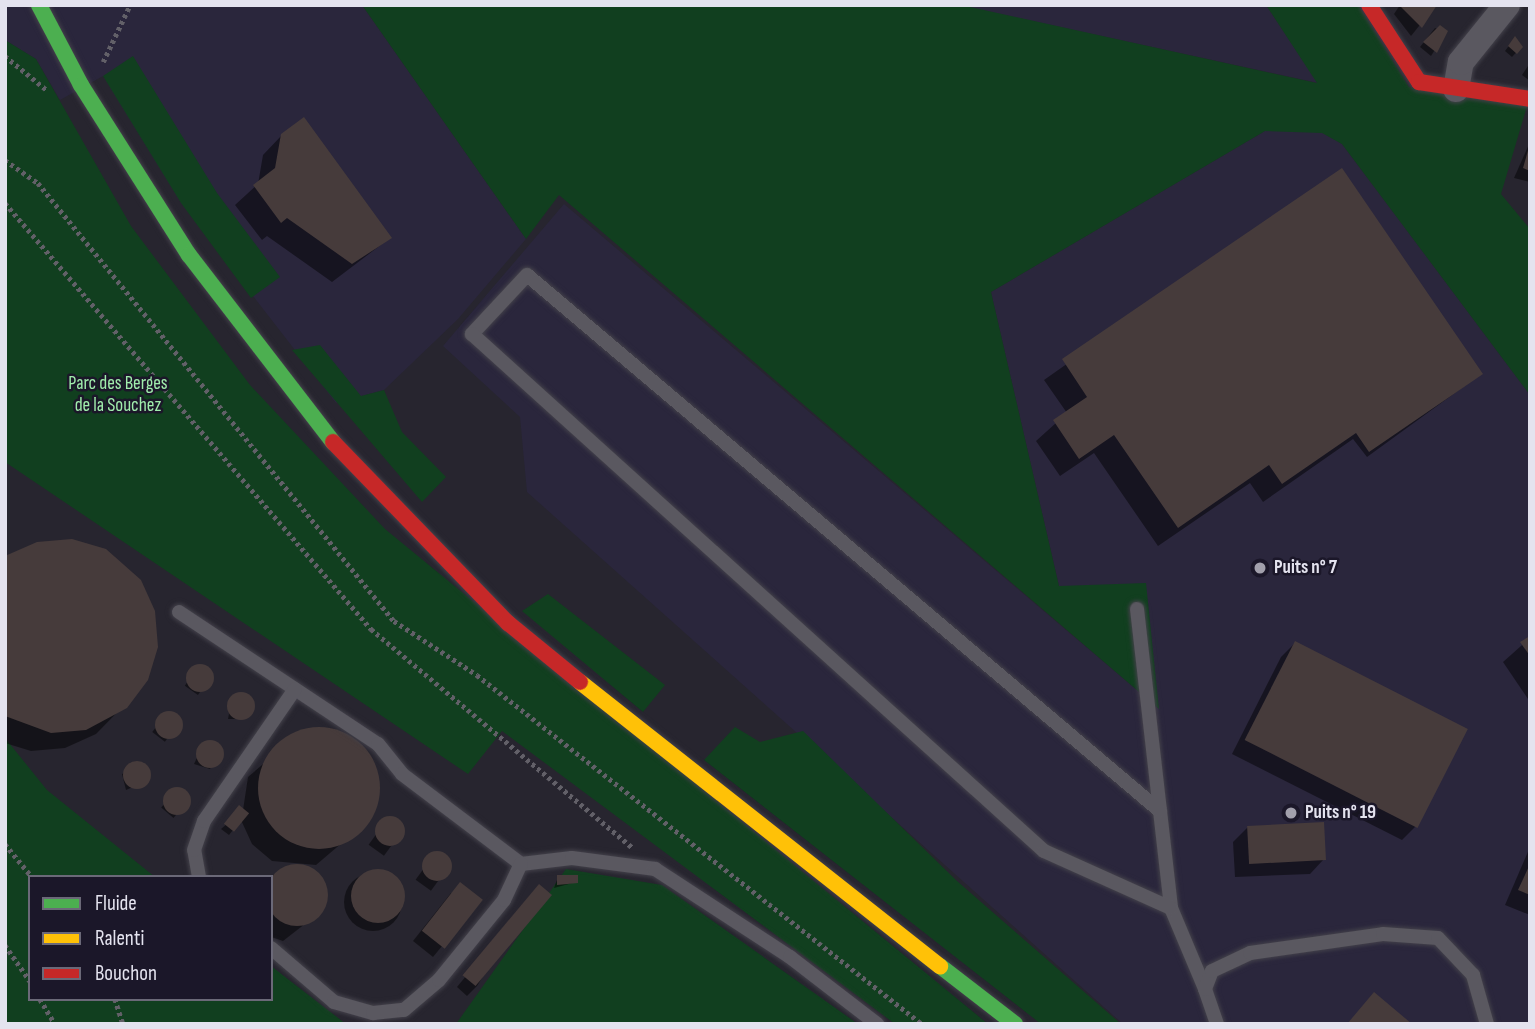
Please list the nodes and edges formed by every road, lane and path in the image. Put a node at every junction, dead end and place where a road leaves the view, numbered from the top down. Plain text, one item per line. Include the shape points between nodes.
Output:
1 (39, 5) edge
2 (1369, 5) edge
3 (1507, 5) edge
4 (1456, 89) junction
5 (1530, 99) edge
6 (5, 160) edge
7 (5, 202) edge
8 (1137, 609) dead end
9 (179, 612) dead end
10 (295, 689) junction
11 (1160, 811) junction
12 (5, 844) edge
13 (521, 864) junction
14 (654, 869) junction
15 (31, 875) edge
16 (200, 875) edge
17 (1171, 908) junction
18 (5, 945) edge
19 (273, 950) edge
20 (28, 978) edge
21 (1205, 989) junction
22 (41, 1001) edge
23 (116, 1001) edge
24 (55, 1024) edge
25 (123, 1024) edge
26 (877, 1024) edge
27 (922, 1024) edge
28 (1015, 1024) edge
29 (1217, 1024) edge
30 (1487, 1024) edge

1 - 28 main road via 81,85 189,255 290,392 397,514 508,623 736,810
2 - 4 main road via 1419,82
3 - 4 street via 1461,62
4 - 5 main road
6 - 27 path via 38,183 394,621 488,683
7 - 14 path via 371,629
8 - 11 lane
9 - 10 lane
10 - 13 lane via 378,744 402,774
10 - 16 lane via 204,821 194,850
11 - 17 lane
11 - 17 lane via 527,275 472,334 1044,851
12 - 15 path
13 - 14 lane via 572,858
13 - 19 lane via 505,900 439,979 404,1010 373,1013 334,1002
14 - 26 lane via 790,957
17 - 21 lane
18 - 20 path
21 - 29 lane
21 - 30 lane via 1212,971 1250,953 1383,934 1438,938 1473,975
22 - 24 path
23 - 25 path

